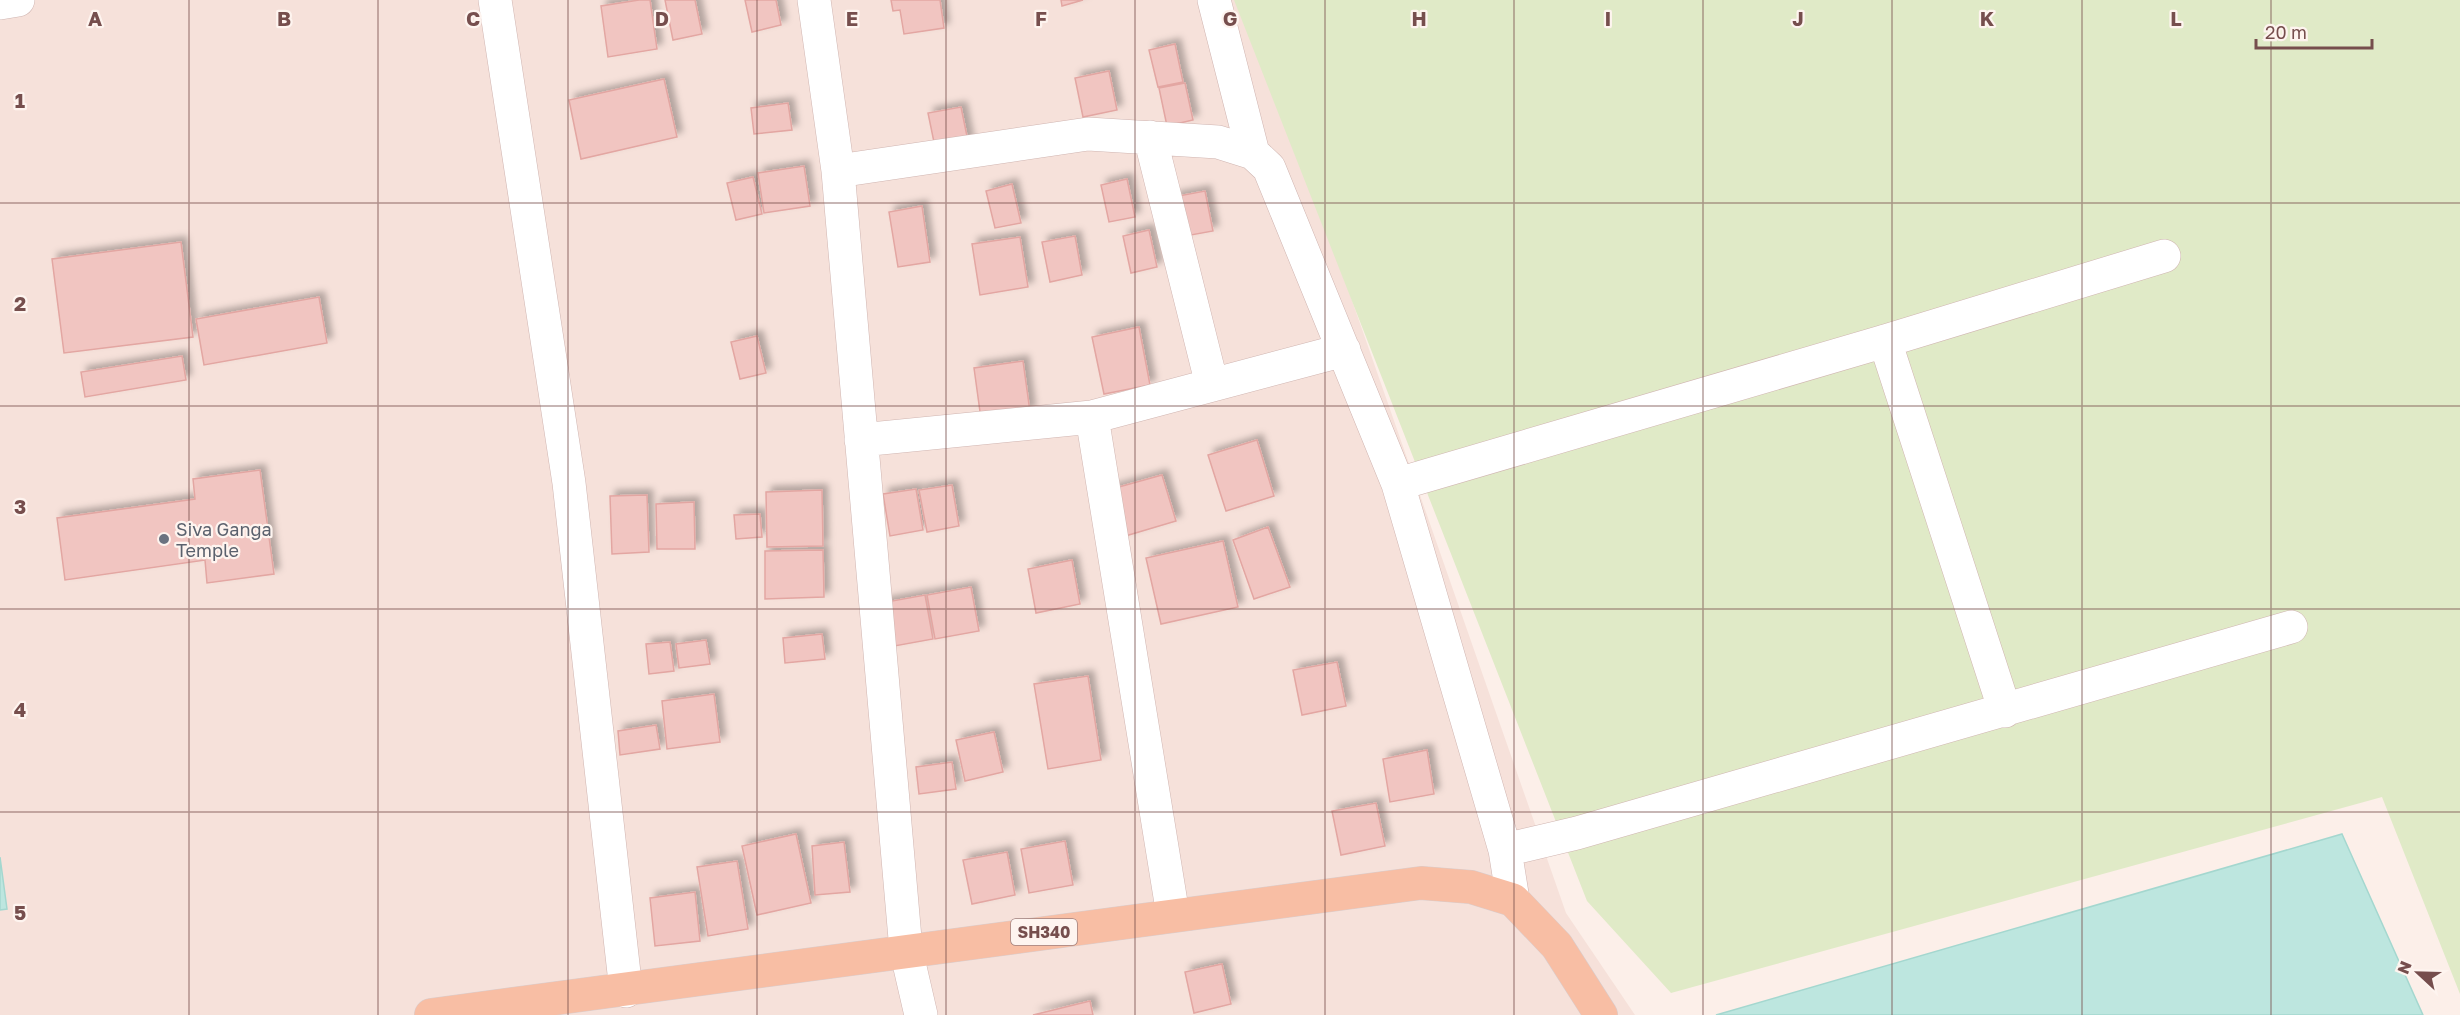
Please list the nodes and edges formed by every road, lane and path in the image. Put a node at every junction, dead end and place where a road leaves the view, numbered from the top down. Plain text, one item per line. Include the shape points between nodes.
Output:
1 (18, 0) edge
2 (495, 0) edge
3 (814, 0) edge
4 (1214, 0) edge
5 (0, 3) edge
6 (1150, 137) junction
7 (1253, 153) junction
8 (838, 171) junction
9 (2164, 256) dead end
10 (1885, 341) junction
11 (1344, 350) junction
12 (1212, 385) junction
13 (1092, 417) junction
14 (861, 440) junction
15 (1398, 484) junction
16 (2291, 627) dead end
17 (2005, 711) junction
18 (1505, 850) junction
19 (1513, 900) junction
20 (1173, 915) junction
21 (906, 950) junction
22 (626, 991) junction
23 (431, 1015) edge
24 (921, 1015) edge
25 (1601, 1015) edge

1 - 5 street
2 - 22 street via 570,483
3 - 8 street
4 - 7 street
6 - 7 street via 1218,142
6 - 8 street via 1088,134
6 - 12 street
7 - 11 street via 1269,168
8 - 14 street
9 - 10 street
10 - 15 street
10 - 17 street
11 - 12 street
11 - 15 street
12 - 13 street
13 - 14 street
13 - 20 street
14 - 21 street
15 - 18 street
16 - 17 street
17 - 18 street
18 - 19 street
19 - 20 main road, SH340 via 1471,887 1421,883
19 - 25 main road, SH340 via 1557,946
20 - 21 main road, SH340
21 - 22 main road, SH340
21 - 24 street
22 - 23 main road, SH340

